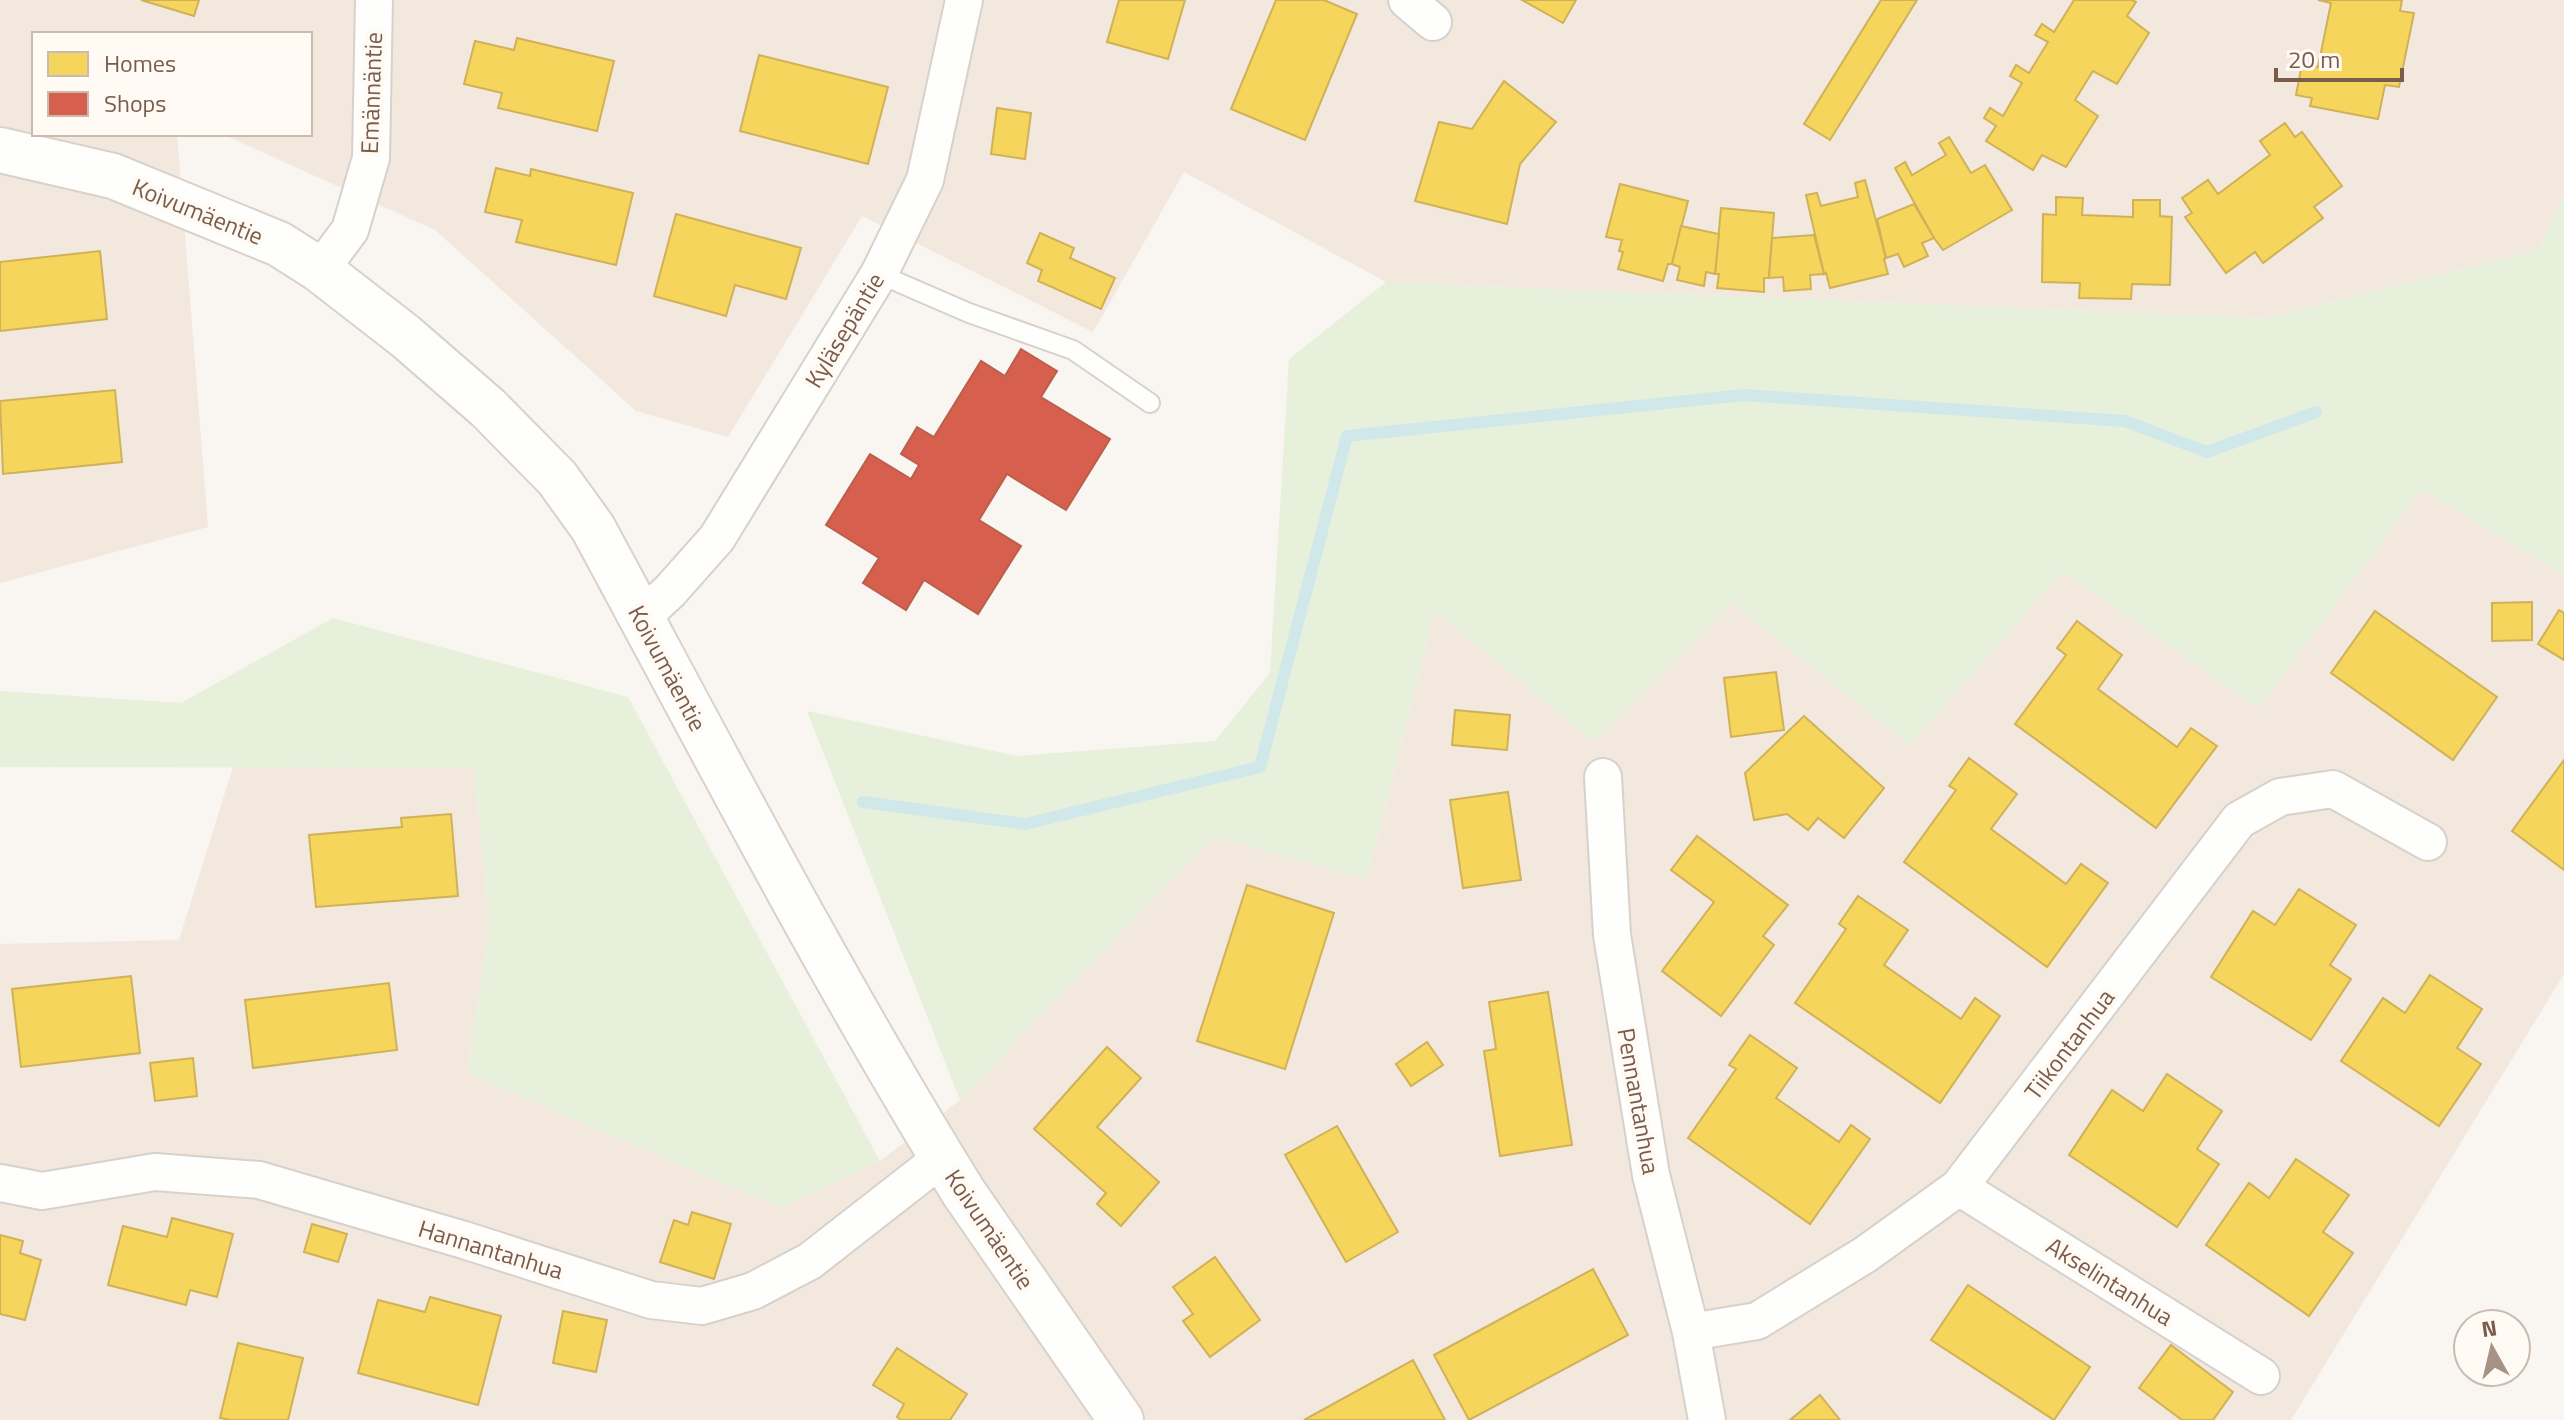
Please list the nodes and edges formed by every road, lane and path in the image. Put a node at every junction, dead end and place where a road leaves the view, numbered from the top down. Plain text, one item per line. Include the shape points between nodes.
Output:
1 (374, 0) edge
2 (964, 0) edge
3 (0, 150) edge
4 (320, 270) junction
5 (879, 274) junction
6 (1150, 403) dead end
7 (641, 618) junction
8 (1603, 777) dead end
9 (2428, 842) dead end
10 (942, 1158) junction
11 (0, 1183) edge
12 (1959, 1187) junction
13 (1691, 1332) junction
14 (2261, 1376) dead end
15 (1121, 1420) edge
16 (1707, 1420) edge

1 - 4 street, Emännäntie via 371,158 350,230
2 - 5 street, Kyläsepäntie via 925,180
3 - 4 street, Koivumäentie via 113,176 279,244
4 - 7 street, Koivumäentie via 519,436 593,528
5 - 6 lane via 1073,350
5 - 7 street, Kyläsepäntie via 717,538
7 - 10 street, Koivumäentie via 843,993
8 - 13 street, Pennantanhua via 1612,935 1651,1175
9 - 12 street, Tiikontanhua via 2333,789 2280,797 2239,820
10 - 11 street, Hannantanhua via 810,1261 753,1291 702,1306 651,1300 259,1180 155,1172 42,1191
10 - 15 street, Koivumäentie
12 - 13 street, Tiikontanhua via 1866,1254 1757,1321
12 - 14 street, Akselintanhua
13 - 16 street, Pennantanhua

